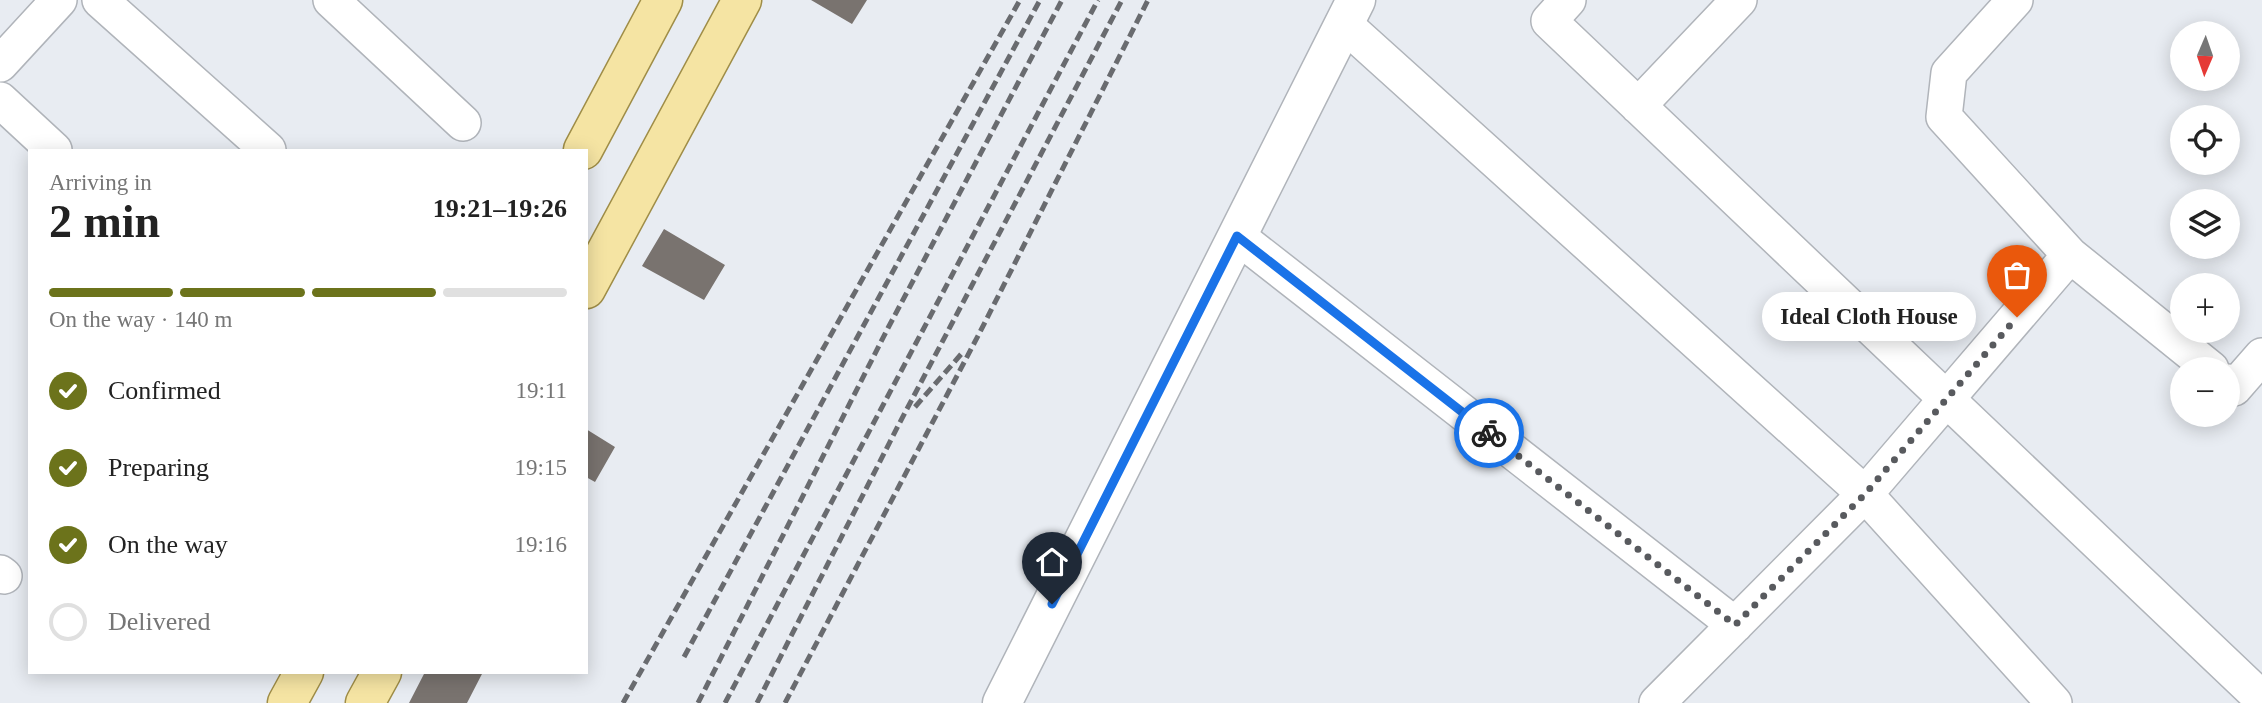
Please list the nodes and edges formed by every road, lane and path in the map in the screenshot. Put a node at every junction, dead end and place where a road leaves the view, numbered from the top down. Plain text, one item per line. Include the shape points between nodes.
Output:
1 (59, 0) edge
2 (100, 0) edge
3 (331, 0) edge
4 (663, 0) edge
5 (742, 0) edge
6 (1569, 0) edge
7 (1739, 0) edge
8 (2015, 0) edge
9 (1350, 12) edge
10 (0, 64) edge
11 (0, 100) edge
12 (1638, 106) junction
13 (463, 123) dead end
14 (53, 149) edge
15 (267, 149) edge
16 (584, 149) edge
17 (1237, 236) junction
18 (2070, 255) junction
19 (588, 285) edge
20 (2262, 356) edge
21 (2196, 357) edge
22 (2240, 381) edge
23 (1946, 399) junction
24 (1865, 494) junction
25 (1735, 625) junction
26 (303, 674) edge
27 (381, 674) edge
28 (2256, 680) edge
29 (287, 703) edge
30 (365, 703) edge
31 (1002, 703) edge
32 (1657, 703) edge
33 (2054, 703) edge

1 - 10 street
2 - 15 street
3 - 13 street
4 - 16 main road
5 - 19 main road
6 - 12 street via 1549,21
7 - 12 street
8 - 18 street via 1949,73 1944,117
9 - 17 street
9 - 24 street
11 - 14 street
12 - 23 street
17 - 25 street
17 - 31 street
18 - 21 street
18 - 23 street
20 - 22 street
23 - 24 street
23 - 28 street
24 - 25 street
24 - 33 street
25 - 32 street
26 - 29 main road
27 - 30 main road

